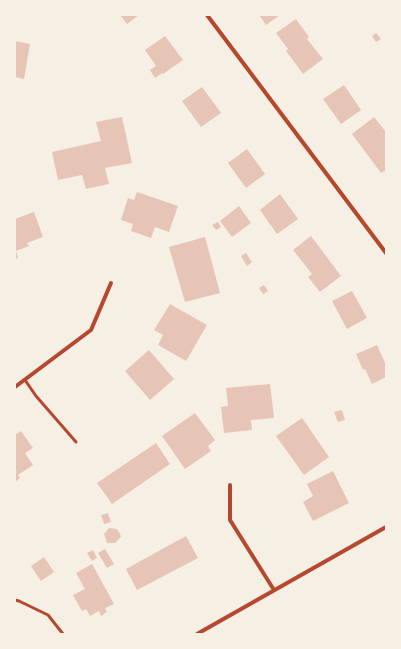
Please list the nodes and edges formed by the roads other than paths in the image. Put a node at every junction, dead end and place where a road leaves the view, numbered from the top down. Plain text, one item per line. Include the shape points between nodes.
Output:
1 (207, 15) edge
2 (386, 253) edge
3 (111, 283) dead end
4 (25, 380) junction
5 (15, 387) edge
6 (76, 442) dead end
7 (230, 485) dead end
8 (386, 527) edge
9 (274, 590) junction
10 (15, 600) edge
11 (63, 634) edge
12 (196, 634) edge

1 - 2 street
3 - 4 street via 91,330
4 - 5 street
4 - 6 lane
7 - 9 street via 230,520
8 - 9 street
9 - 12 street
10 - 11 lane via 48,615

